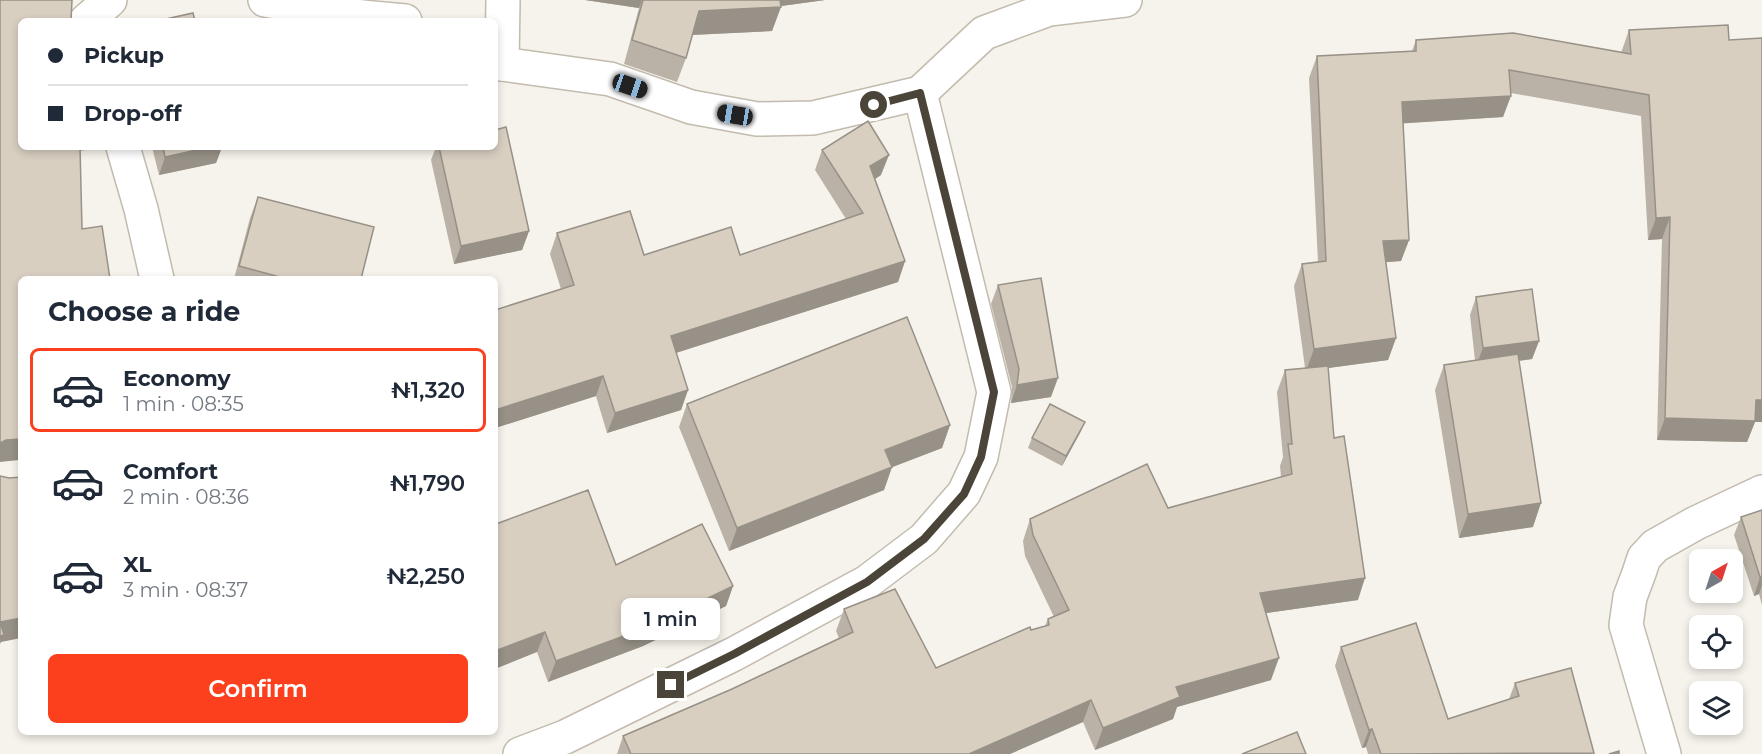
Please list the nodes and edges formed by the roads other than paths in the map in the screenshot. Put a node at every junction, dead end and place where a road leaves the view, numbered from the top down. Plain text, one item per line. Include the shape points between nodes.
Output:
1 (265, 0) edge
2 (503, 0) edge
3 (1125, 0) edge
4 (373, 18) edge
5 (498, 61) edge
6 (920, 93) junction
7 (124, 150) edge
8 (156, 276) edge
9 (1762, 492) edge
10 (567, 746) edge
11 (520, 754) edge
12 (1664, 754) edge

1 - 4 street
2 - 5 street
3 - 6 street via 1049,9 984,33
5 - 6 street via 610,80 691,107 757,119 813,118
6 - 10 street via 994,392 981,457 964,494 924,539 867,582
7 - 8 street
9 - 12 street via 1655,546 1644,558 1630,597 1626,625
10 - 11 street

